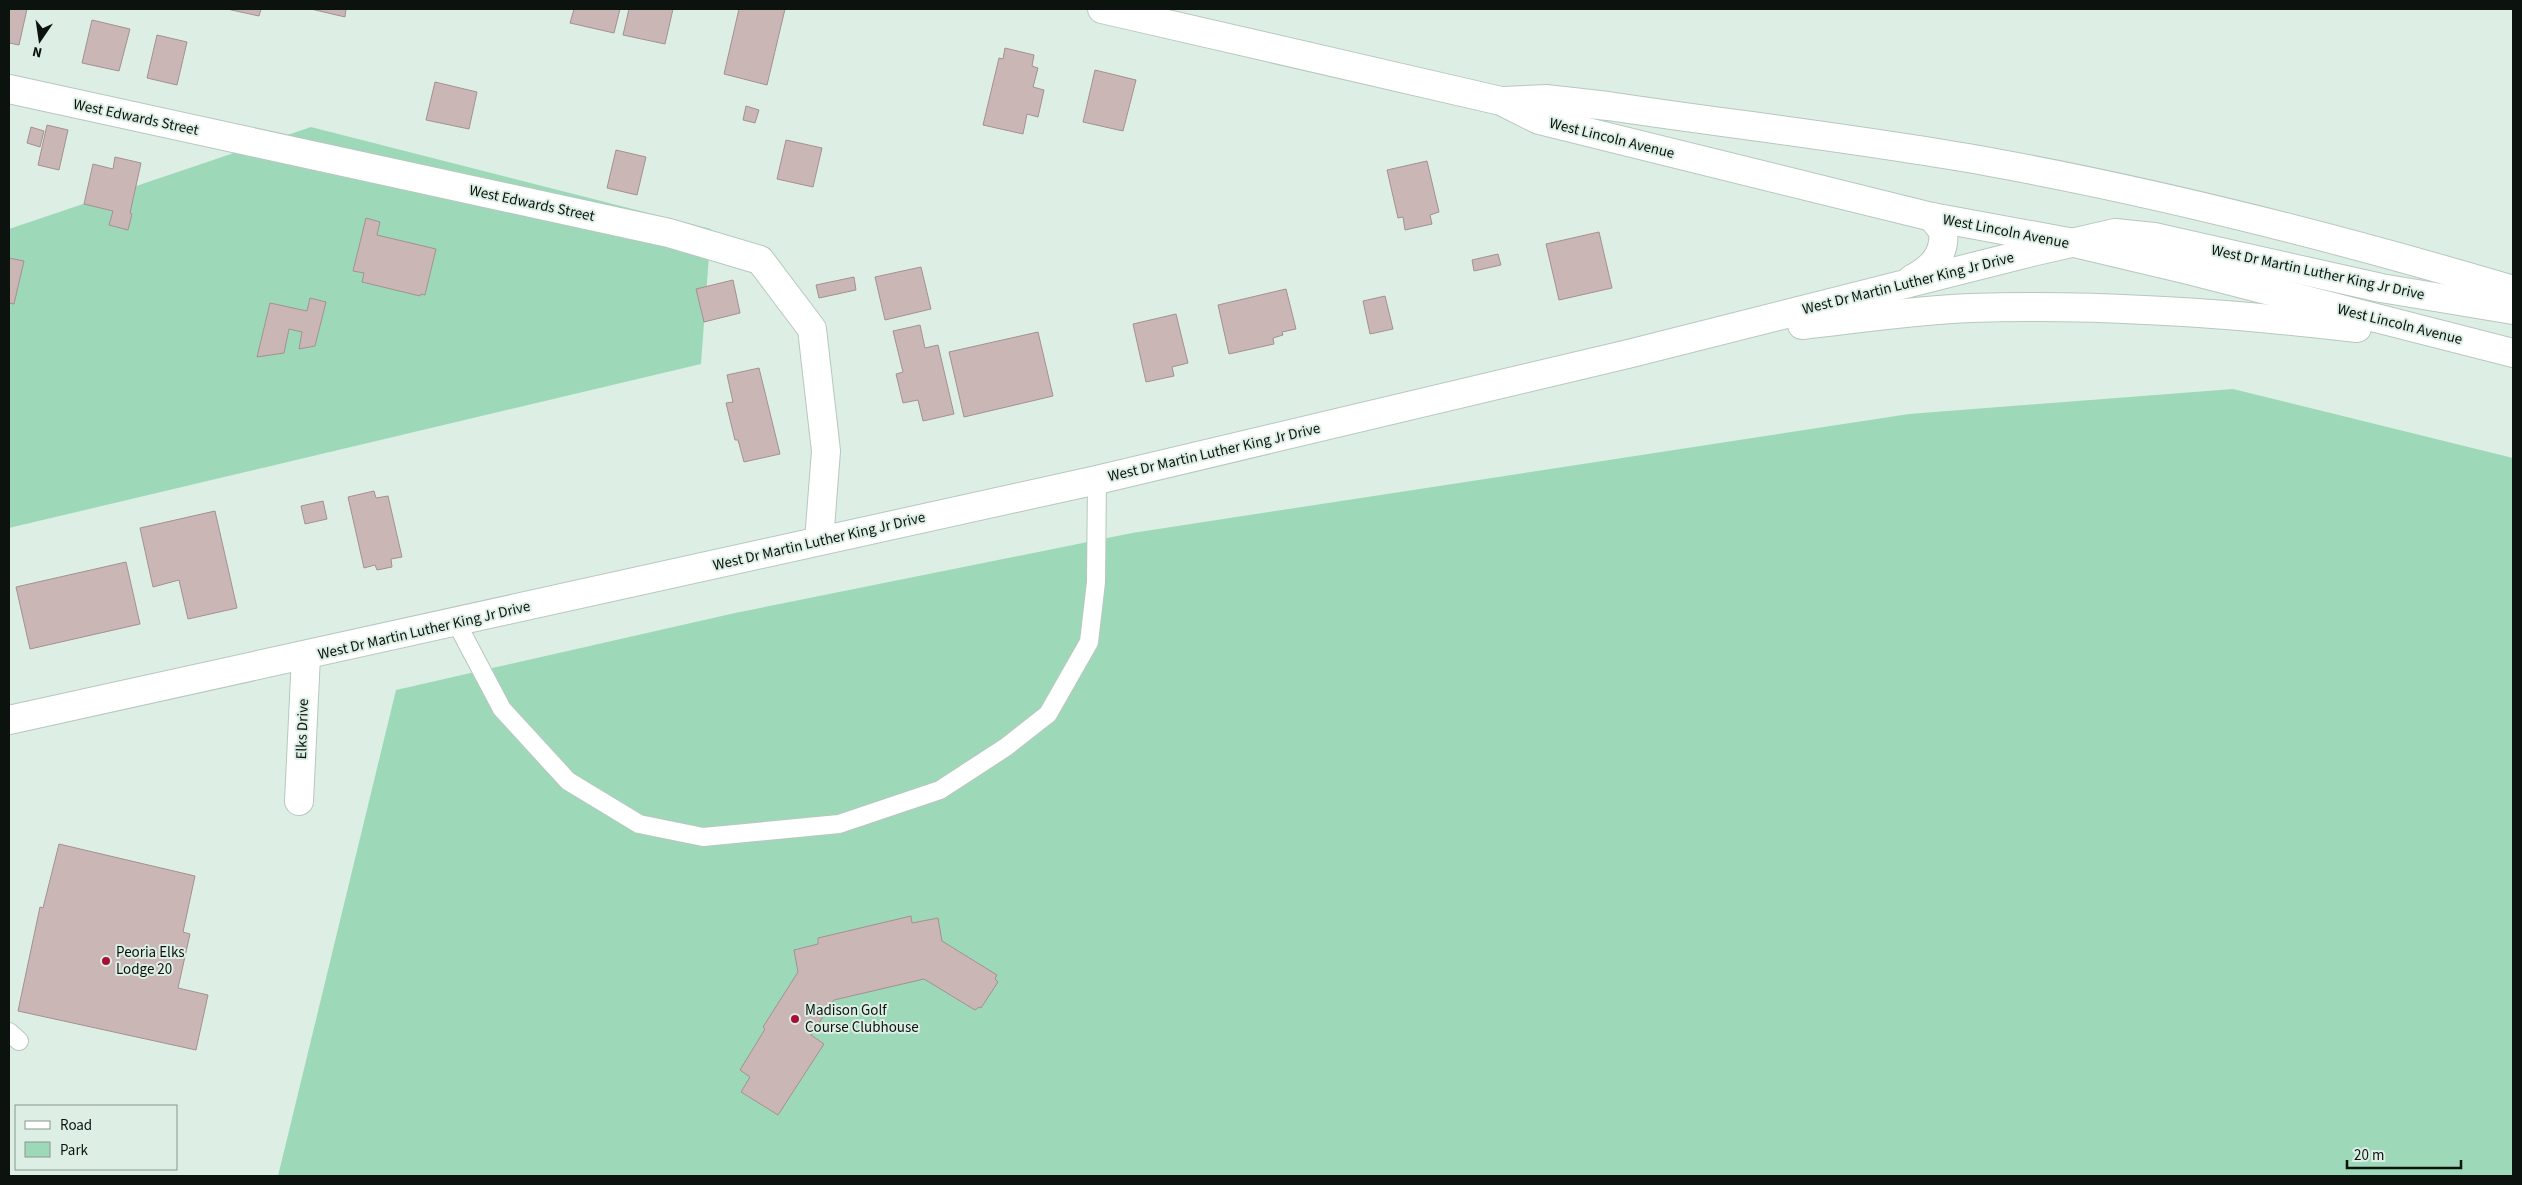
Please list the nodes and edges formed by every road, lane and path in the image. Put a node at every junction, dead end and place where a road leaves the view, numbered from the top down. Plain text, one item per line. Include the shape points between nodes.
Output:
1 (1102, 9) edge
2 (9, 89) edge
3 (1501, 101) junction
4 (1932, 217) junction
5 (2074, 243) junction
6 (2513, 290) edge
7 (1880, 291) junction
8 (2513, 310) edge
9 (2508, 351) edge
10 (1628, 354) junction
11 (1097, 480) junction
12 (818, 541) junction
13 (456, 622) junction
14 (306, 656) junction
15 (9, 720) edge
16 (299, 801) dead end

1 - 3 main road, West Lincoln Avenue
2 - 12 main road, West Edwards Street via 669,233 760,260 812,329 826,451
3 - 4 main road, West Lincoln Avenue via 1539,120
3 - 6 main road, West Lincoln Avenue via 1546,99 1608,106 1990,162 2252,218
4 - 5 main road, West Lincoln Avenue
4 - 7 main road via 1944,235 1935,263 1924,273
5 - 7 main road, West Dr Martin Luther King Jr Drive
5 - 8 main road, West Dr Martin Luther King Jr Drive via 2115,233 2154,237 2380,288
5 - 9 main road, West Lincoln Avenue
7 - 10 main road, West Dr Martin Luther King Jr Drive
9 - 10 main road, West Dr Martin Luther King Jr Drive via 2270,318 2044,307 1969,308 1786,326
10 - 11 main road, West Dr Martin Luther King Jr Drive
11 - 12 main road, West Dr Martin Luther King Jr Drive
11 - 13 lane via 1096,582 1089,642 1048,714 1006,747 940,790 839,824 703,838 639,824 568,781 502,709
12 - 13 main road, West Dr Martin Luther King Jr Drive
13 - 14 main road, West Dr Martin Luther King Jr Drive
14 - 15 main road, West Dr Martin Luther King Jr Drive
14 - 16 main road, Elks Drive

